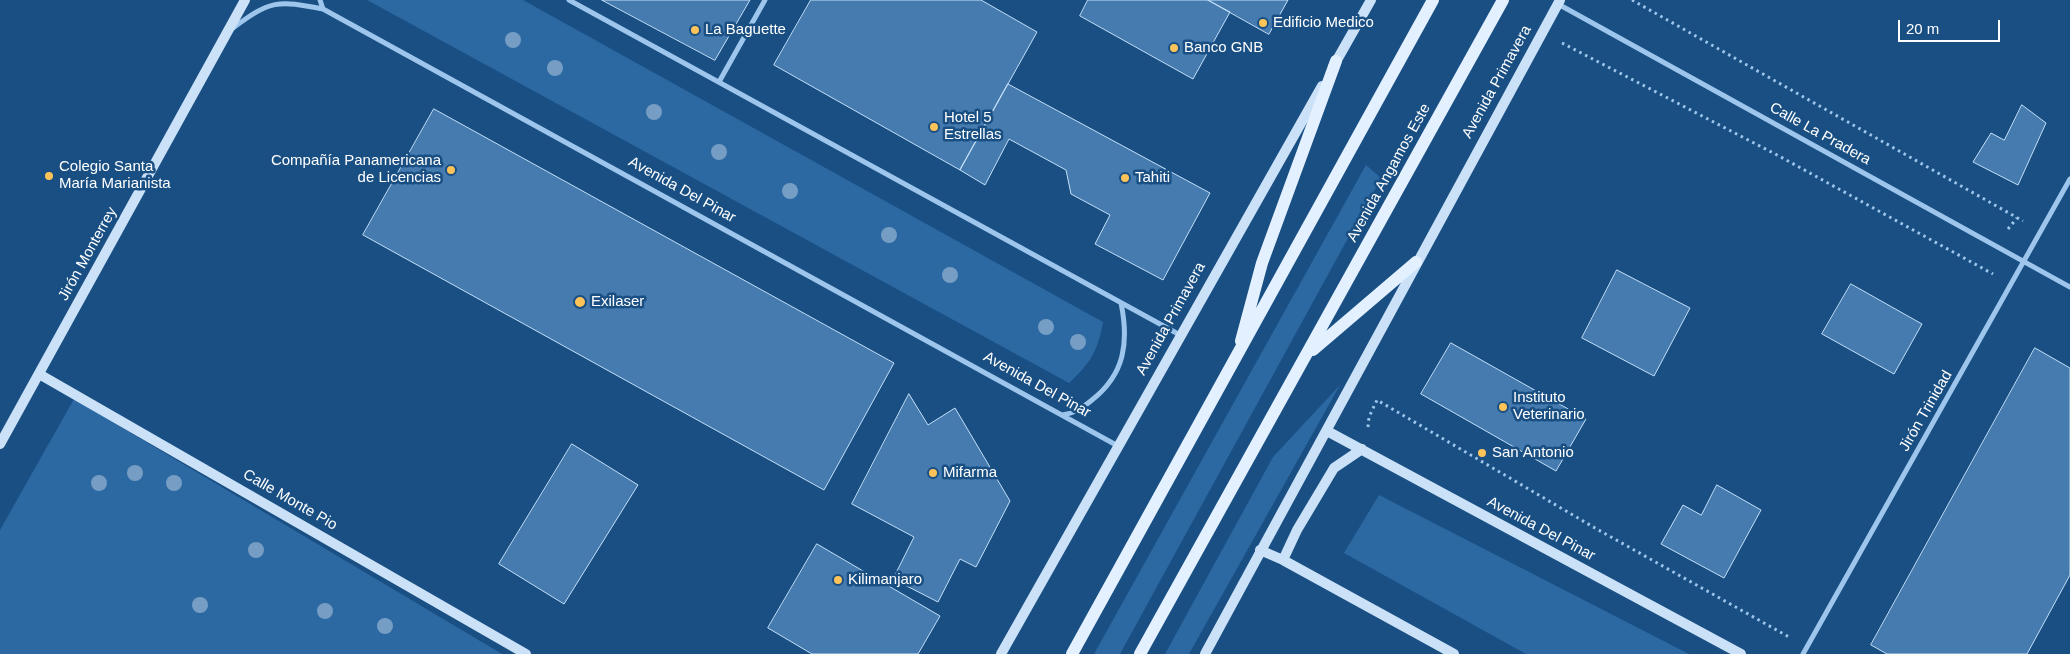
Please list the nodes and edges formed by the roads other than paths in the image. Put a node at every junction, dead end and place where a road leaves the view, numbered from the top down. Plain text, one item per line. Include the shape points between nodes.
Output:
1 (244, 0) edge
2 (320, 0) edge
3 (569, 0) edge
4 (765, 0) edge
5 (1370, 0) edge
6 (1433, 0) edge
7 (1559, 2) edge
8 (1502, 3) edge
9 (323, 9) junction
10 (228, 31) junction
11 (1336, 61) junction
12 (719, 82) junction
13 (2070, 179) edge
14 (1416, 262) junction
15 (2024, 262) junction
16 (2070, 287) edge
17 (1121, 303) junction
18 (1180, 335) junction
19 (1305, 356) junction
20 (1234, 363) junction
21 (39, 374) junction
22 (1062, 415) junction
23 (1327, 431) junction
24 (0, 444) edge
25 (1119, 446) junction
26 (1364, 450) junction
27 (1260, 550) junction
28 (1283, 560) junction
29 (526, 654) edge
30 (1001, 654) edge
31 (1072, 654) edge
32 (1140, 654) edge
33 (1205, 654) edge
34 (1454, 654) edge
35 (1741, 654) edge
36 (1803, 654) edge

1 - 10 street, Jirón Monterrey
2 - 9 street
3 - 12 street
4 - 12 street
5 - 11 street, Avenida Primavera
6 - 20 main road
7 - 14 street, Avenida Primavera
7 - 15 street, Calle La Pradera
8 - 19 main road, Avenida Angamos Este
9 - 10 street, Avenida Del Pinar via 294,0 277,1
9 - 22 street, Avenida Del Pinar
10 - 21 street, Jirón Monterrey
11 - 18 street, Avenida Primavera
11 - 20 main road via 1262,264
12 - 17 street
13 - 15 street, Jirón Trinidad
14 - 19 main road
14 - 23 street, Avenida Primavera
15 - 16 street, Calle La Pradera
15 - 36 street, Jirón Trinidad
17 - 18 street
17 - 22 street via 1126,326 1124,350 1116,372 1102,392 1075,414
18 - 25 street, Avenida Primavera
19 - 32 main road
20 - 31 main road
21 - 24 street, Jirón Monterrey
21 - 29 street, Calle Monte Pio
22 - 25 street, Avenida Del Pinar
23 - 26 street, Avenida Del Pinar
23 - 27 street, Avenida Primavera
25 - 30 street, Avenida Primavera
26 - 28 street via 1334,468
26 - 35 street, Avenida Del Pinar
27 - 28 street
27 - 33 street, Avenida Primavera
28 - 34 street

